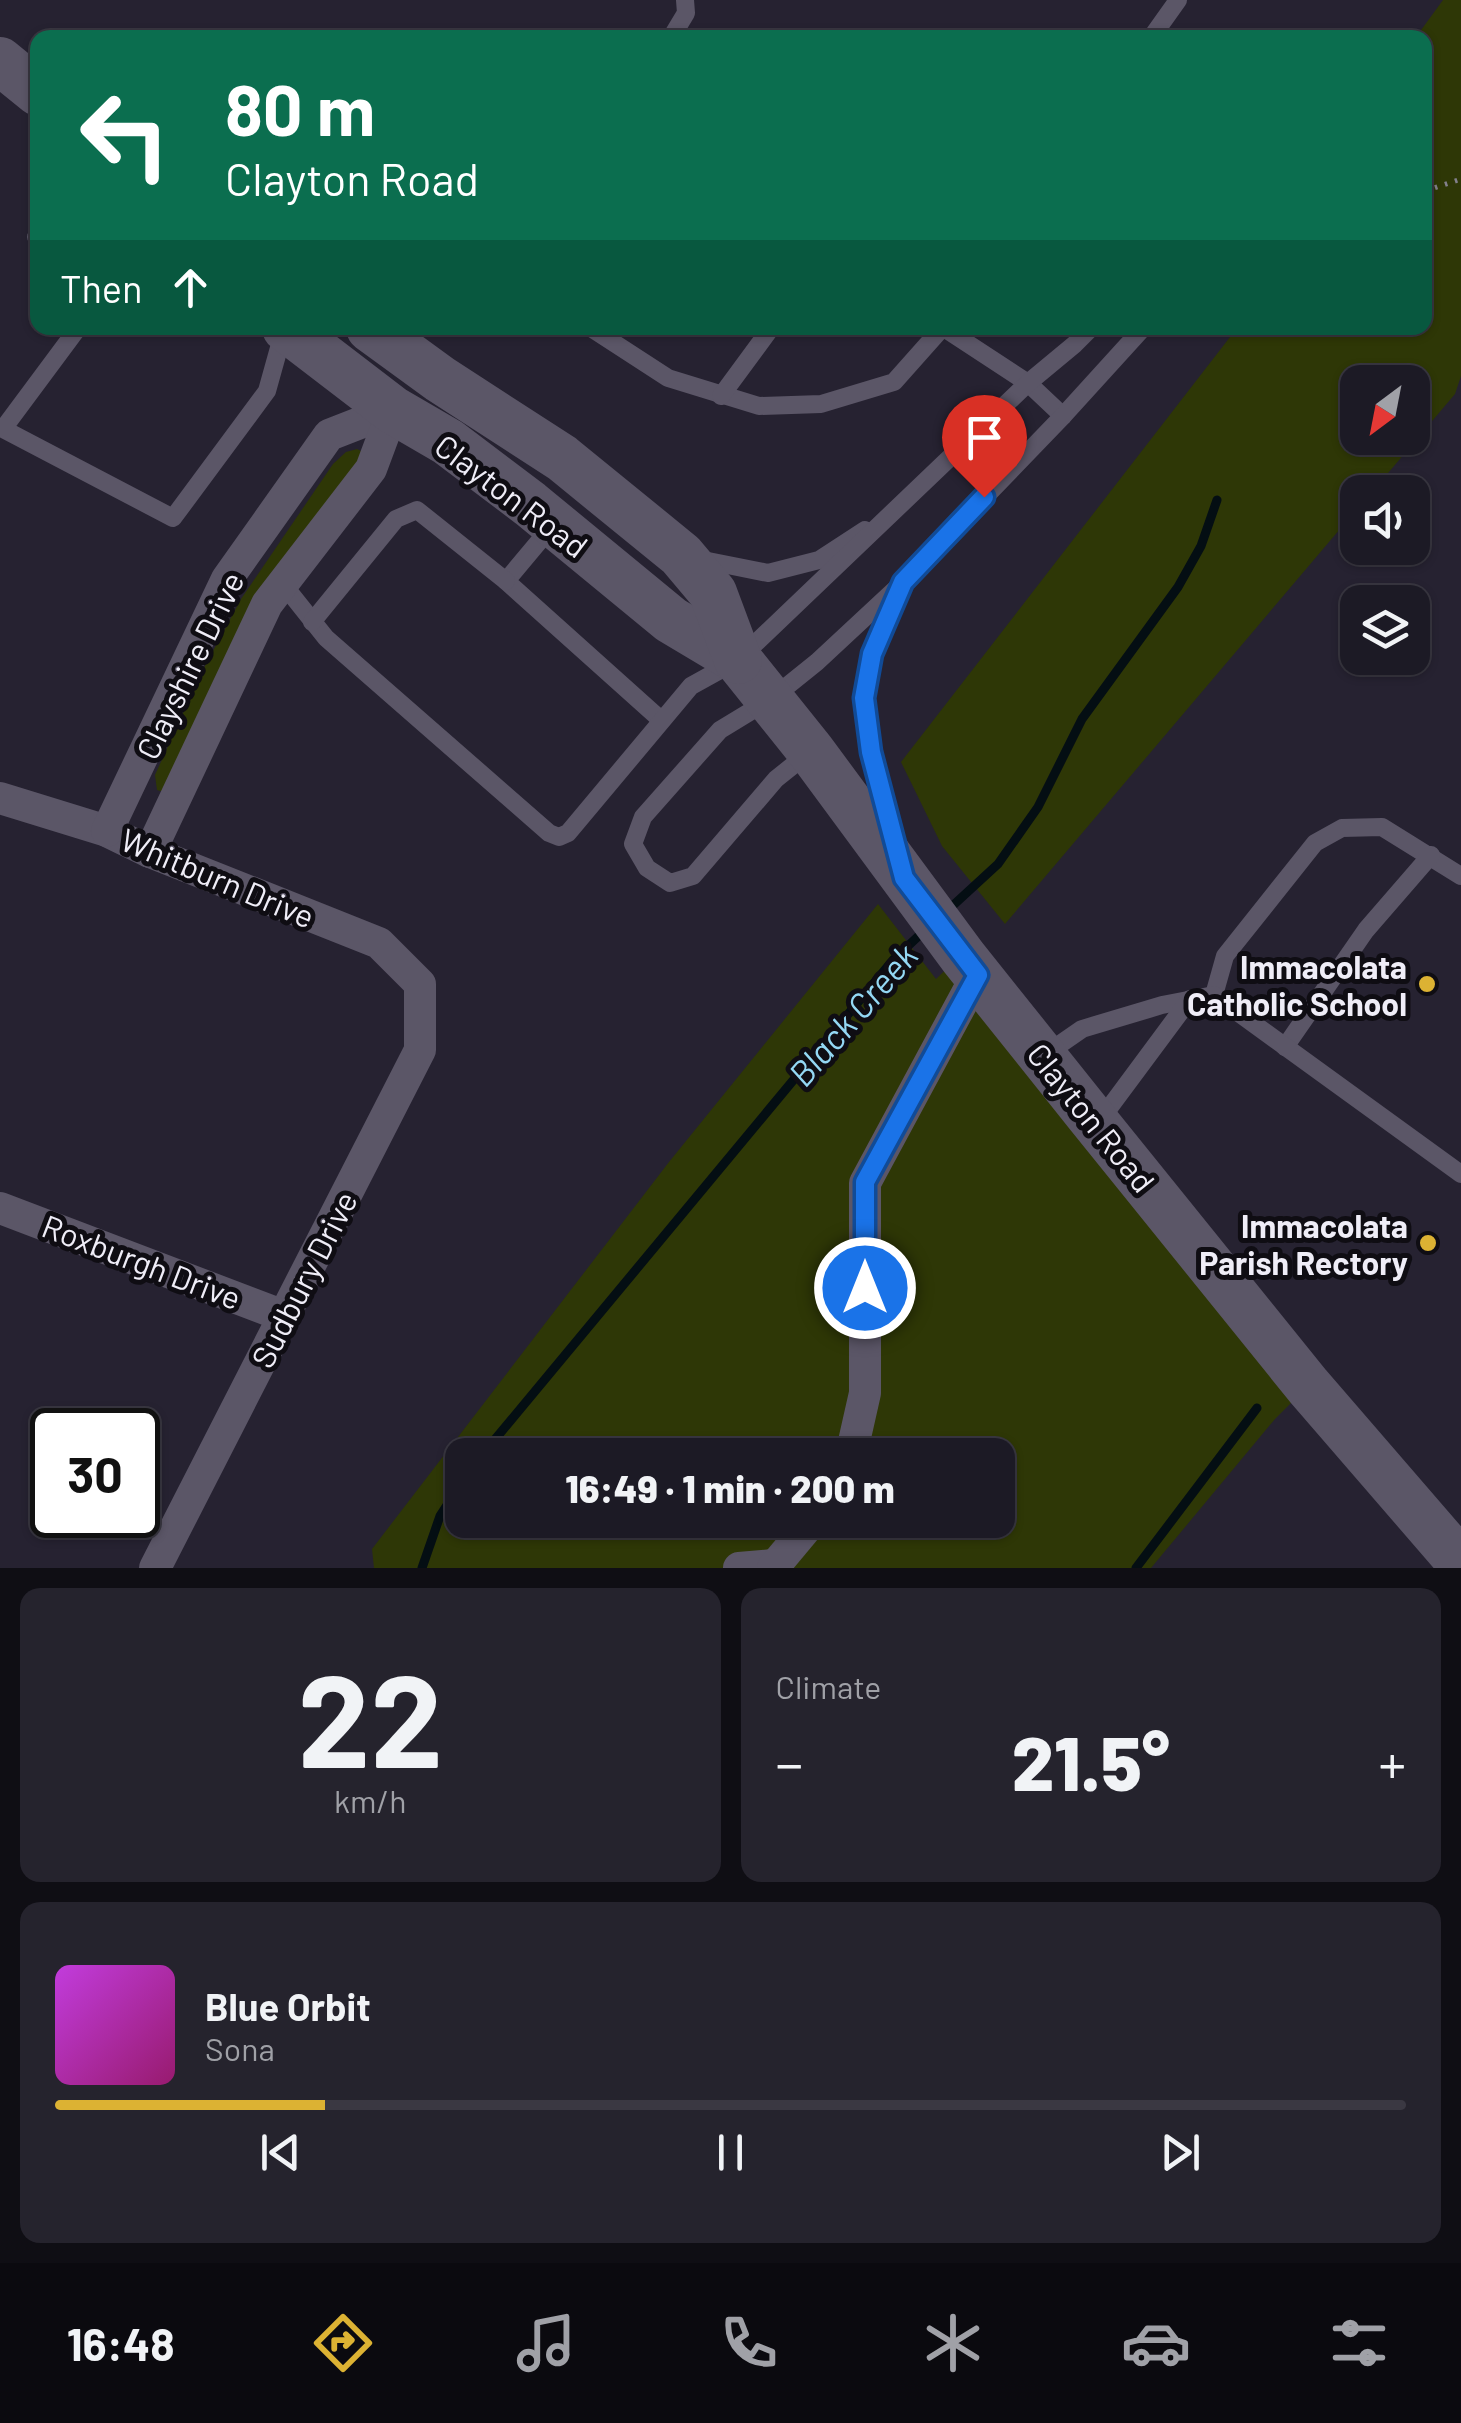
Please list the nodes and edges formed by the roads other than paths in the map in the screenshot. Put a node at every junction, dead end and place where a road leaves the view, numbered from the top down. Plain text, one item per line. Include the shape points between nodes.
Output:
1 (685, 0) edge
2 (1178, 0) edge
3 (676, 30) edge
4 (1157, 30) edge
5 (0, 61) edge
6 (30, 85) edge
7 (73, 335) edge
8 (284, 335) edge
9 (295, 335) edge
10 (379, 335) edge
11 (602, 335) edge
12 (765, 335) edge
13 (937, 335) edge
14 (954, 335) edge
15 (1083, 335) edge
16 (1137, 335) edge
17 (1028, 383) junction
18 (720, 396) junction
19 (392, 410) junction
20 (1064, 416) junction
21 (903, 506) junction
22 (554, 524) junction
23 (681, 555) junction
24 (506, 581) junction
25 (903, 582) junction
26 (283, 584) junction
27 (312, 622) junction
28 (738, 660) junction
29 (771, 699) junction
30 (662, 720) junction
31 (811, 751) junction
32 (0, 798) edge
33 (107, 831) junction
34 (150, 852) junction
35 (1431, 855) junction
36 (1461, 876) edge
37 (904, 878) junction
38 (970, 966) junction
39 (420, 984) joint
40 (1214, 995) junction
41 (1190, 1000) junction
42 (1285, 1046) junction
43 (1042, 1056) junction
44 (1097, 1124) junction
45 (1461, 1174) edge
46 (0, 1208) edge
47 (284, 1316) junction
48 (855, 1438) edge
49 (798, 1538) edge
50 (1461, 1563) edge
51 (773, 1567) edge
52 (155, 1568) edge
53 (739, 1568) edge

1 - 3 lane
2 - 4 lane
5 - 6 main road
7 - 8 lane via 2,429 173,518 267,391
9 - 19 main road, Clayton Road
10 - 23 main road, Clayton Road via 562,458
11 - 18 lane via 668,378
12 - 18 lane
13 - 18 lane via 894,382 858,394 822,404 758,406
14 - 17 lane
15 - 17 lane
16 - 20 lane
17 - 20 lane
17 - 21 lane
19 - 22 main road, Clayton Road via 448,442
19 - 26 street, Clayshire Drive via 370,469
19 - 33 street, Clayshire Drive via 330,436 227,579
20 - 25 lane
21 - 23 lane via 820,560 768,574
21 - 28 lane
22 - 24 lane
22 - 28 main road, Clayton Road via 671,620
23 - 28 main road, Clayton Road via 713,593
24 - 27 lane via 417,510 396,519
24 - 30 lane
25 - 29 lane
25 - 37 lane via 877,639 864,698
26 - 27 lane
26 - 34 street, Clayshire Drive
27 - 30 lane via 558,837
28 - 29 main road, Clayton Road
28 - 30 lane via 690,686
29 - 31 main road, Clayton Road
29 - 31 lane via 720,730 643,817 633,844 647,868 670,883 693,876 776,779
31 - 37 main road, Clayton Road
32 - 33 street, Whitburn Drive
33 - 34 street, Whitburn Drive
34 - 39 street, Whitburn Drive via 379,943
35 - 36 lane
35 - 40 lane via 1382,827 1342,828 1315,843 1224,956
35 - 42 lane via 1366,930
37 - 38 main road, Clayton Road
38 - 43 main road, Clayton Road
38 - 48 street via 865,1182 865,1393
39 - 47 street, Sudbury Drive via 420,1050
40 - 41 lane
40 - 42 lane
41 - 43 lane via 1082,1030
41 - 44 lane
42 - 45 lane
43 - 44 main road, Clayton Road
44 - 50 main road, Clayton Road
46 - 47 street, Roxburgh Drive
47 - 52 street, Sudbury Drive
49 - 51 street
51 - 53 street

